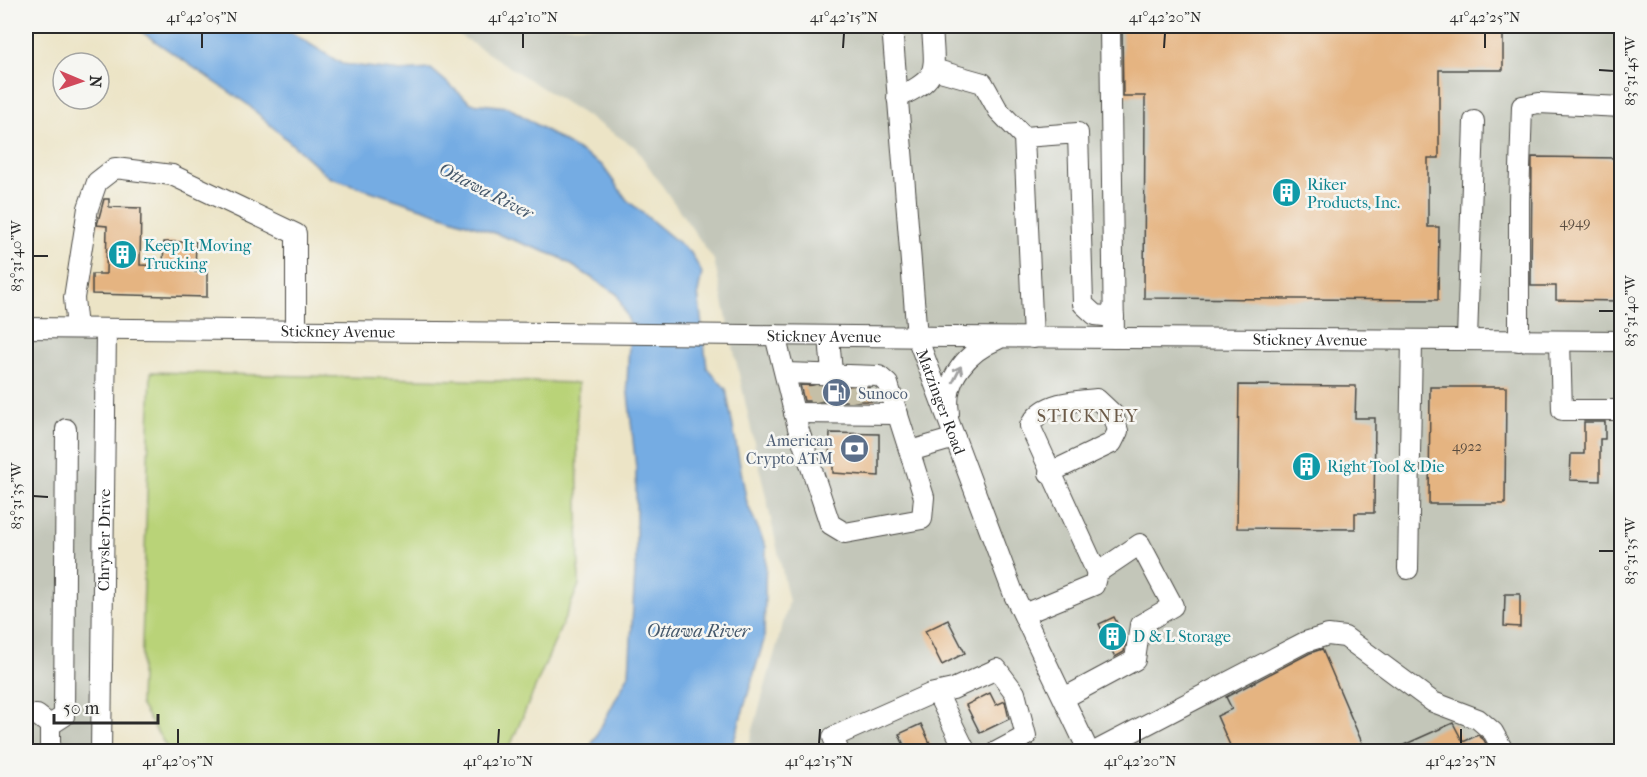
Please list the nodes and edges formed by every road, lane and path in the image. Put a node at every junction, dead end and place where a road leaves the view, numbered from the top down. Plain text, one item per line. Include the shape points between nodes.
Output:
1 (892, 26) edge
2 (932, 26) edge
3 (1110, 26) edge
4 (933, 69) junction
5 (897, 98) junction
6 (1622, 107) edge
7 (1474, 121) dead end
8 (1024, 137) junction
9 (1114, 317) junction
10 (26, 328) edge
11 (77, 328) junction
12 (106, 329) junction
13 (296, 331) junction
14 (775, 335) junction
15 (829, 336) junction
16 (917, 337) junction
17 (1001, 338) junction
18 (1033, 338) junction
19 (1114, 338) junction
20 (1412, 340) junction
21 (1467, 340) junction
22 (1519, 341) junction
23 (1560, 341) junction
24 (1622, 341) edge
25 (784, 374) junction
26 (837, 394) junction
27 (1622, 410) edge
28 (794, 413) junction
29 (898, 414) junction
30 (66, 429) dead end
31 (954, 434) junction
32 (910, 451) junction
33 (1049, 473) junction
34 (1408, 569) dead end
35 (1097, 573) junction
36 (1024, 614) junction
37 (937, 693) junction
38 (1064, 698) junction
39 (26, 715) edge
40 (50, 725) junction
41 (1088, 750) edge
42 (50, 752) edge
43 (100, 752) edge
44 (839, 752) edge
45 (966, 752) edge
46 (996, 752) edge
47 (1504, 752) edge

1 - 5 street, Matzinger Road
2 - 4 street
3 - 9 street
4 - 5 street via 920,87
4 - 8 street via 983,83 998,110
5 - 16 street, Matzinger Road
6 - 22 street via 1539,102 1522,106
7 - 21 street
8 - 9 street via 1078,133 1083,304 1095,315
8 - 18 street
9 - 19 street
10 - 11 street, Stickney Avenue
11 - 12 street, Stickney Avenue
11 - 13 street via 74,298 88,208 97,182 115,168 172,175 296,234
12 - 13 street, Stickney Avenue
12 - 43 street, Chrysler Drive
13 - 14 street, Stickney Avenue
14 - 15 street, Stickney Avenue
14 - 25 street
15 - 16 street, Stickney Avenue
15 - 26 street
16 - 17 street, Stickney Avenue
16 - 31 street, Matzinger Road
17 - 18 street, Stickney Avenue
31 -> 17 street via 948,408 950,387 960,367 978,349
18 - 19 street, Stickney Avenue
19 - 20 street, Stickney Avenue
20 - 21 street, Stickney Avenue
20 - 34 street
21 - 22 street, Stickney Avenue
22 - 23 street, Stickney Avenue
23 - 24 street, Stickney Avenue
23 - 27 street via 1562,410
25 - 26 street
25 - 28 street
26 - 28 street
26 - 29 street
26 - 29 street via 879,376 888,384
28 - 32 street via 830,524 844,533 922,519 924,497
29 - 32 street
30 - 40 street via 64,716
31 - 32 street
31 - 36 street, Matzinger Road
33 - 33 street via 1030,426 1035,416 1051,405 1097,399 1113,414 1118,431 1112,443
33 - 35 street
35 - 36 street via 1094,585
35 - 38 street via 1140,544 1173,606 1140,625 1136,660
36 - 38 street, Matzinger Road
37 - 44 street via 833,737
37 - 45 street
37 - 46 street via 997,669 1015,693 1026,736
38 - 41 street, Matzinger Road
39 - 40 street via 37,715
40 - 42 street
41 - 47 street via 1305,642 1328,635 1345,638 1433,702 1478,719 1493,732

